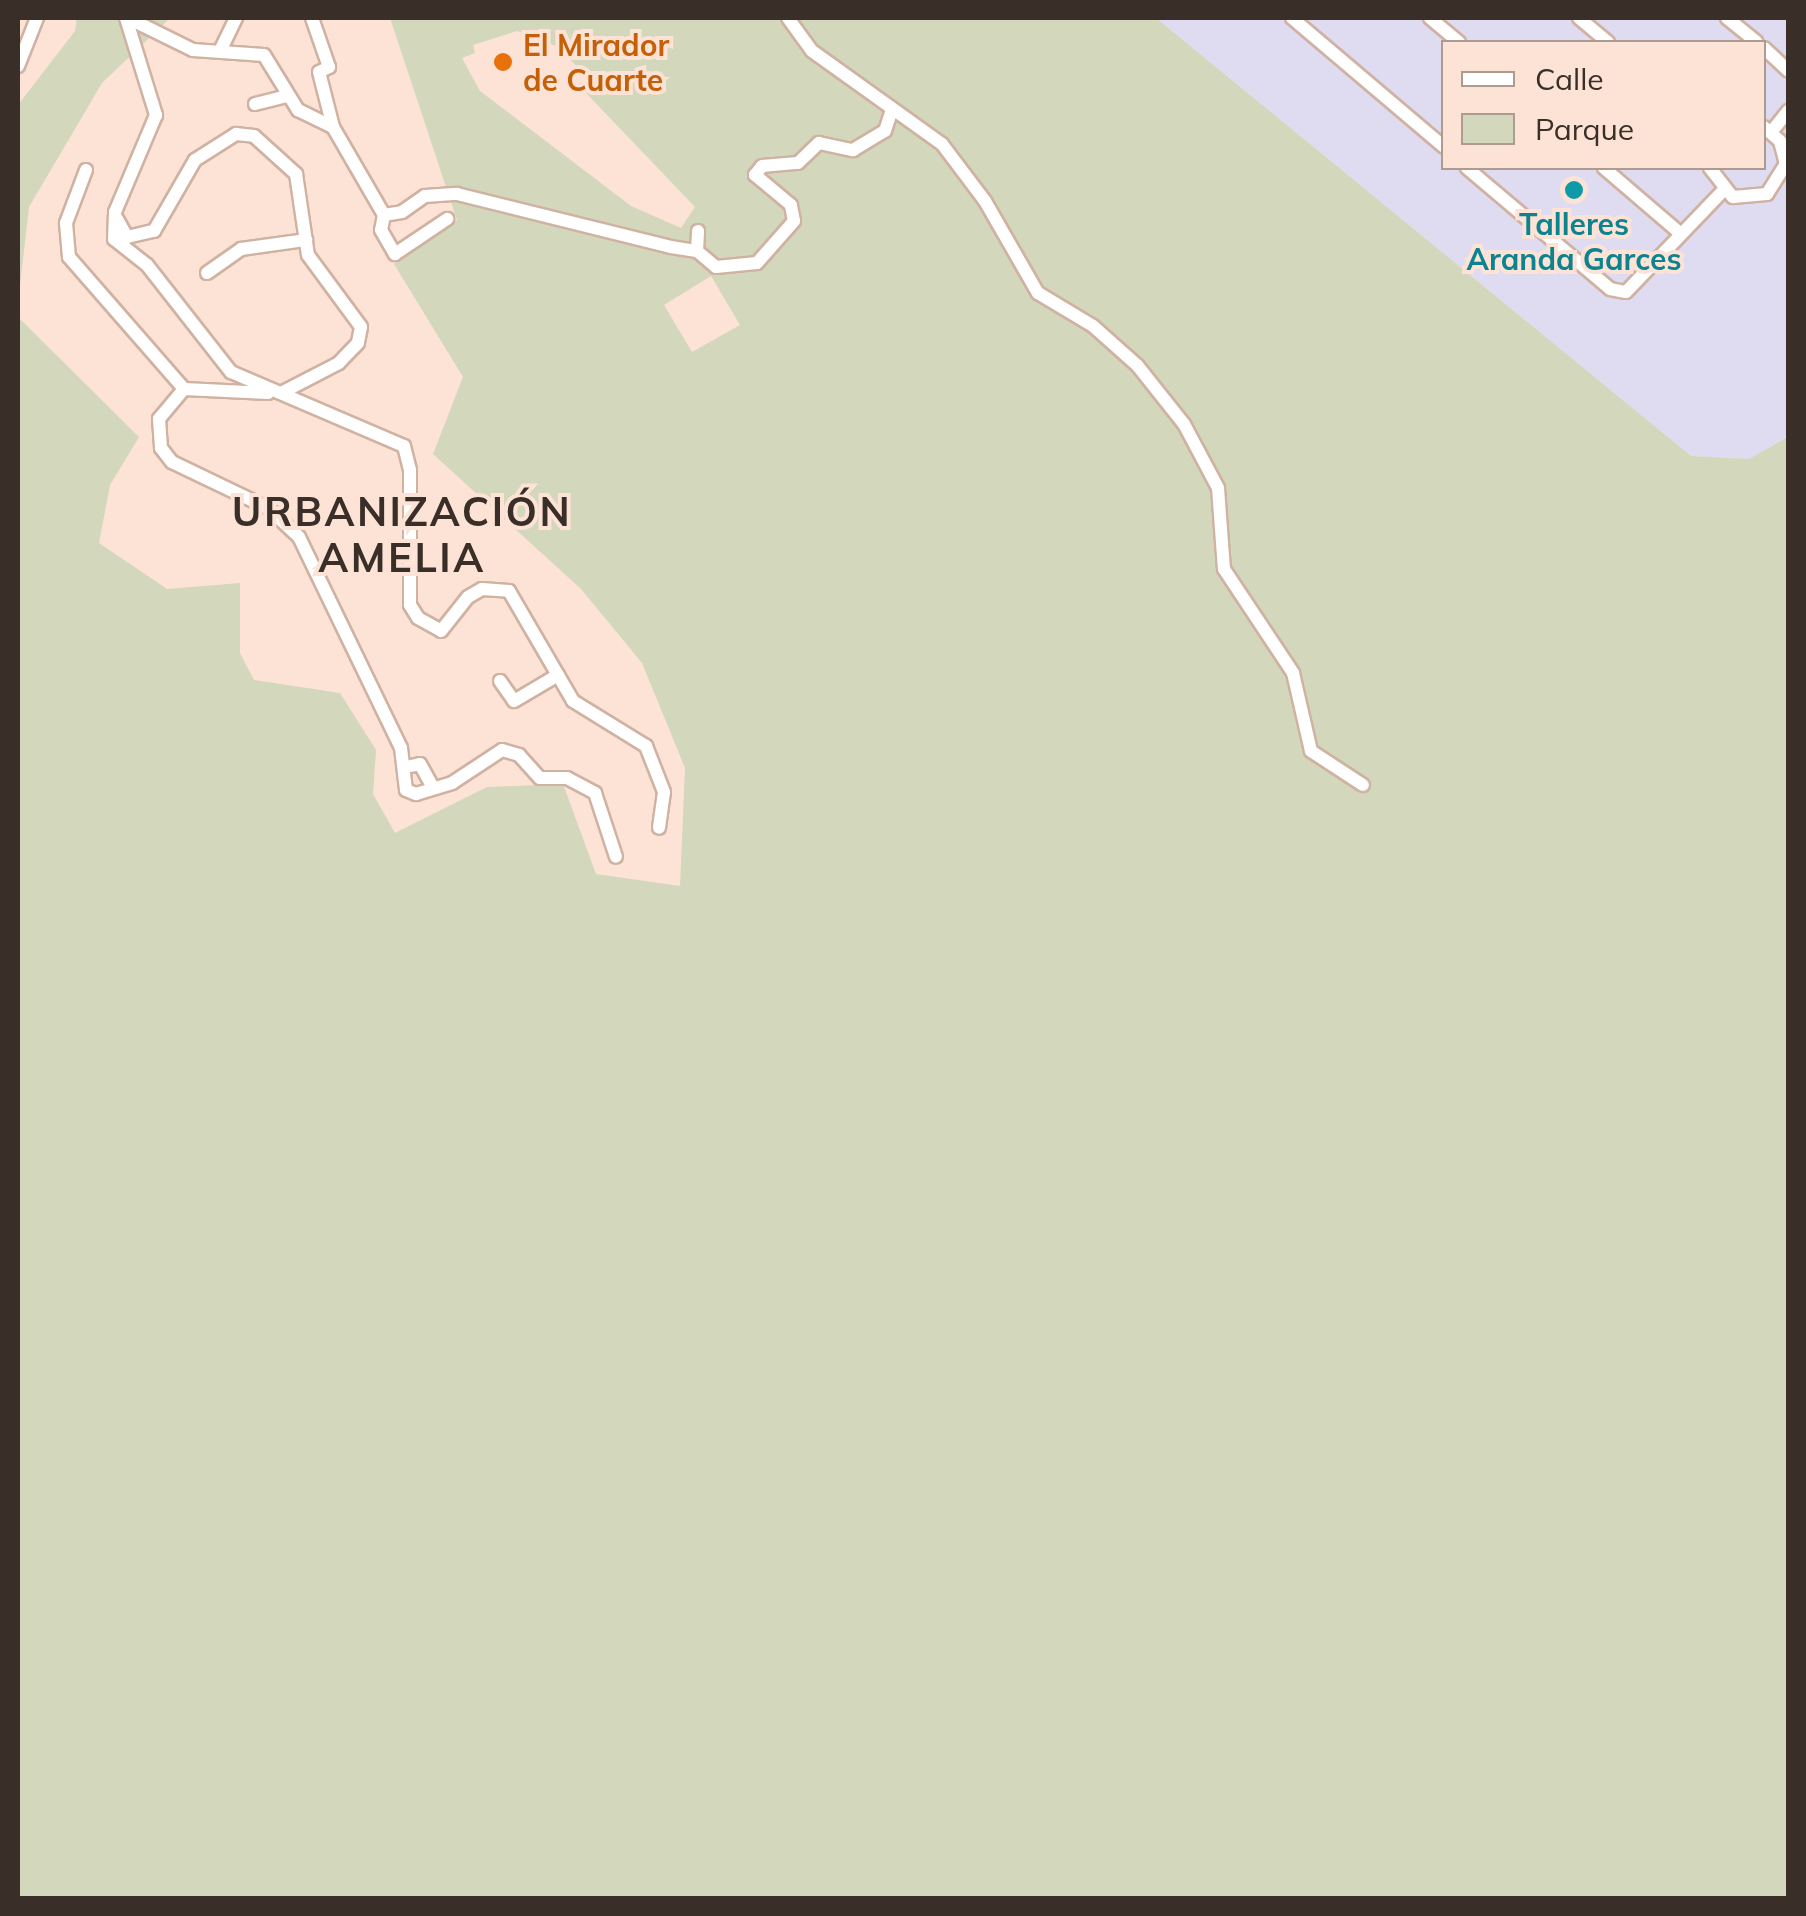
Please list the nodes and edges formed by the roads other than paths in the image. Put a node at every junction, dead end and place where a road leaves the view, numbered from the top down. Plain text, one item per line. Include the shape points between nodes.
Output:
1 (38, 18) edge
2 (127, 18) edge
3 (236, 18) edge
4 (312, 18) edge
5 (788, 18) edge
6 (1292, 18) edge
7 (1430, 18) edge
8 (1579, 18) edge
9 (1728, 18) edge
10 (1457, 40) edge
11 (1606, 40) edge
12 (1755, 40) edge
13 (1766, 50) edge
14 (220, 51) junction
15 (18, 66) edge
16 (1788, 70) edge
17 (288, 96) junction
18 (256, 104) dead end
19 (892, 108) junction
20 (1788, 111) edge
21 (334, 126) junction
22 (1768, 129) edge
23 (1441, 145) edge
24 (86, 170) dead end
25 (1469, 170) edge
26 (1606, 170) edge
27 (1711, 170) edge
28 (1723, 191) junction
29 (115, 212) junction
30 (384, 215) junction
31 (447, 219) dead end
32 (698, 231) dead end
33 (1681, 234) junction
34 (306, 240) junction
35 (696, 251) junction
36 (207, 274) dead end
37 (184, 389) junction
38 (281, 393) junction
39 (558, 675) junction
40 (500, 682) dead end
41 (406, 767) junction
42 (1363, 785) dead end
43 (433, 787) junction
44 (659, 828) dead end
45 (616, 857) dead end

1 - 15 street
2 - 14 street via 193,50
2 - 29 street via 156,115
3 - 14 street
4 - 21 street via 329,67 319,72
5 - 19 street via 812,51
6 - 23 street
7 - 10 street
8 - 11 street
9 - 12 street
13 - 16 street
14 - 17 street via 264,55
17 - 18 street
17 - 21 street via 298,110
19 - 35 street via 884,131 853,150 819,142 798,163 762,166 755,175 791,205 794,222 757,262 716,267
19 - 42 street via 942,144 1038,293 1094,326 1184,424 1218,488 1224,569 1292,673 1310,750
20 - 22 street
21 - 30 street
22 - 28 street via 1785,152 1776,187 1756,198
24 - 37 street via 66,223 69,257
25 - 33 street via 1610,289 1638,286
26 - 33 street
27 - 28 street
28 - 33 street
29 - 34 street via 122,233 147,236 171,208 194,160 222,139 254,136 296,174
29 - 38 street via 114,239 147,265 214,357 258,388
30 - 31 street via 380,230 395,254
30 - 35 street via 425,196 457,194
32 - 35 street
34 - 36 street via 242,249
34 - 38 street via 318,273 361,327 358,343 340,362
37 - 38 street
37 - 41 street via 159,419 161,448 172,462 268,508 298,537
38 - 39 street via 404,446 410,470 410,605 418,618 441,632 468,597 509,591
39 - 40 street via 514,701
39 - 44 street via 573,700 646,746 664,792
41 - 43 street via 420,764
41 - 43 street via 406,790
43 - 45 street via 467,776 478,761 502,750 519,756 540,778 567,778 595,794

